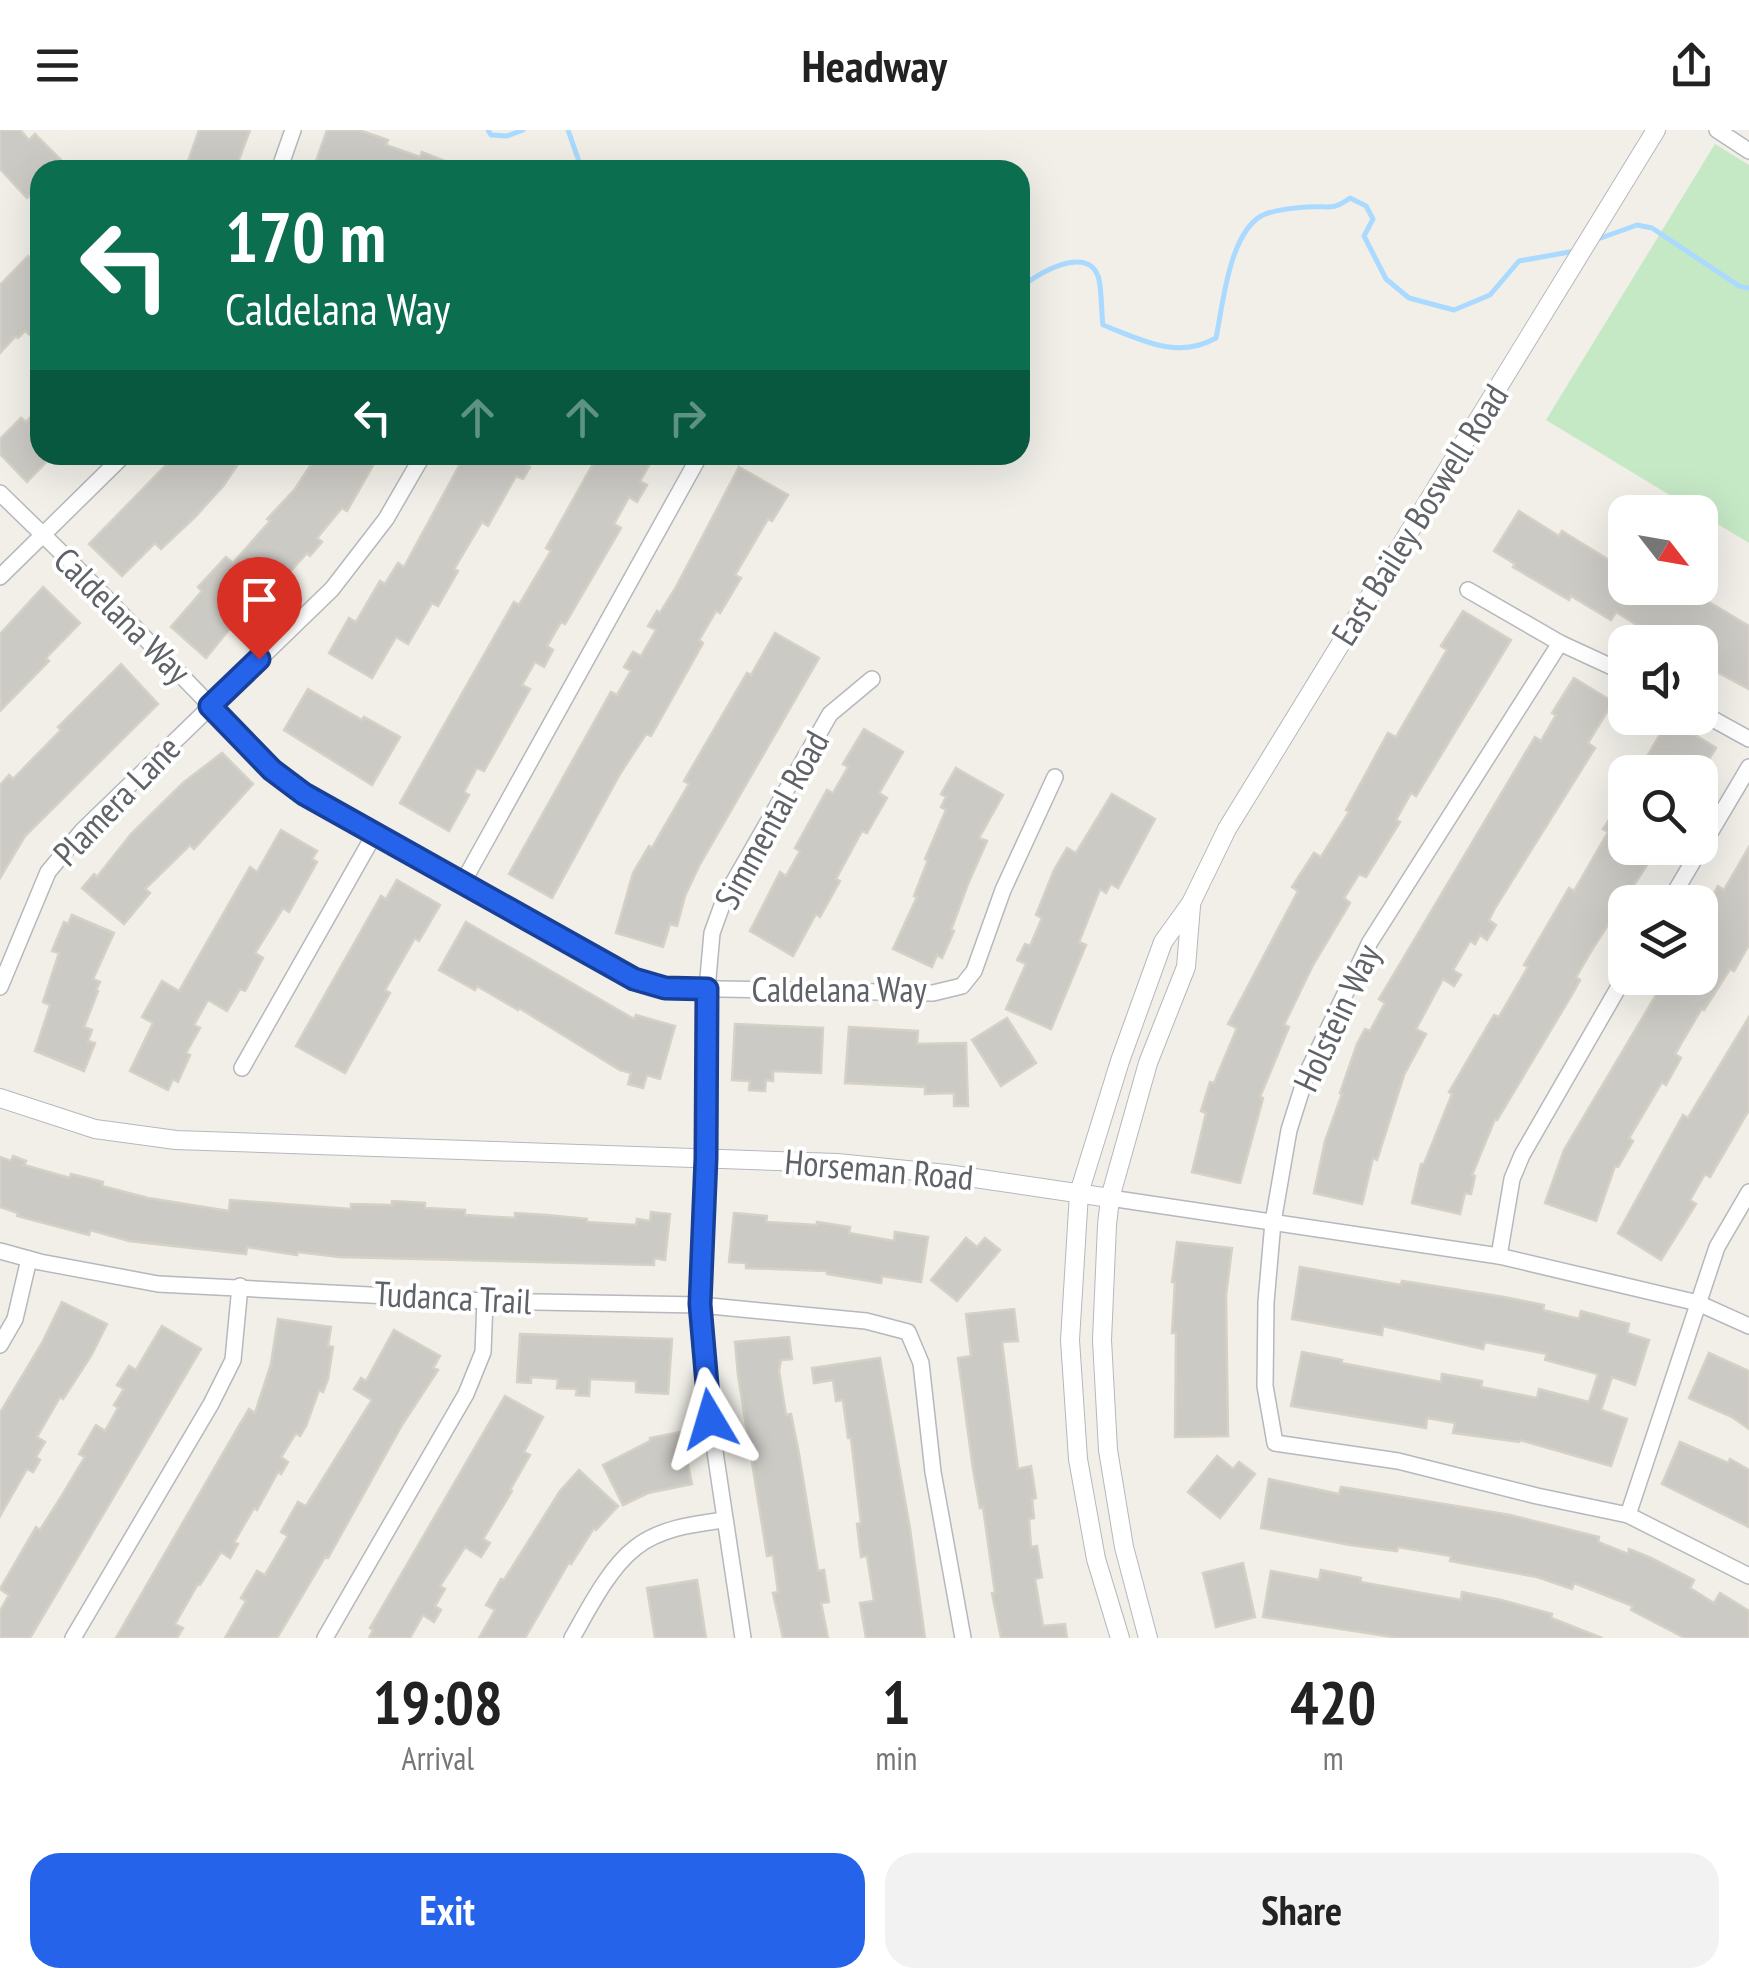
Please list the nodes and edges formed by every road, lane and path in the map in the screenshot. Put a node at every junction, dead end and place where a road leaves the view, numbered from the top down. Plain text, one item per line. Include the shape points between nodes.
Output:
1 (293, 130) edge
2 (1656, 130) edge
3 (1717, 130) edge
4 (1749, 151) edge
5 (282, 160) edge
6 (114, 465) edge
7 (417, 465) edge
8 (694, 465) edge
9 (0, 493) edge
10 (42, 535) junction
11 (0, 577) edge
12 (1468, 590) dead end
13 (1560, 643) junction
14 (1608, 666) edge
15 (872, 679) dead end
16 (210, 706) junction
17 (1718, 722) edge
18 (1749, 739) edge
19 (1749, 767) edge
20 (1055, 777) dead end
21 (374, 835) junction
22 (462, 884) junction
23 (1679, 885) edge
24 (1191, 903) junction
25 (0, 987) edge
26 (707, 989) junction
27 (1614, 995) edge
28 (242, 1068) dead end
29 (0, 1098) edge
30 (706, 1158) junction
31 (1749, 1192) edge
32 (1079, 1194) junction
33 (1110, 1198) junction
34 (1273, 1222) junction
35 (0, 1251) edge
36 (1499, 1256) junction
37 (29, 1259) junction
38 (240, 1286) junction
39 (485, 1301) junction
40 (1698, 1302) junction
41 (700, 1304) junction
42 (1749, 1326) edge
43 (0, 1345) edge
44 (1628, 1515) junction
45 (724, 1520) junction
46 (1749, 1576) edge
47 (73, 1638) edge
48 (325, 1638) edge
49 (572, 1638) edge
50 (742, 1638) edge
51 (963, 1638) edge
52 (1120, 1638) edge
53 (1148, 1638) edge

1 - 5 street
2 - 24 street, East Bailey Boswell Road via 1227,830
3 - 4 street
6 - 10 street
7 - 16 street, Plamera Lane via 332,589
8 - 22 street
9 - 10 street, Caldelana Way
10 - 11 street
10 - 16 street, Caldelana Way
12 - 13 street
13 - 14 street
13 - 34 street, Holstein Way via 1370,942 1307,1073 1288,1130
15 - 26 street, Simmental Road via 830,714 725,896 712,934
16 - 21 street, Caldelana Way via 272,770
16 - 25 street, Plamera Lane via 48,872
17 - 18 street
19 - 23 street
20 - 26 street, Caldelana Way via 962,986 933,994
21 - 22 street, Caldelana Way
21 - 28 street
22 - 26 street, Caldelana Way via 634,979
24 - 32 street, East Bailey Boswell Road via 1163,942
24 - 33 street, East Bailey Boswell Road via 1186,967 1148,1063
26 - 30 street, Simmental Road
27 - 36 street via 1522,1155
29 - 30 street, Horseman Road via 95,1129 176,1140
30 - 32 street, Horseman Road via 837,1163
30 - 41 street, Simmental Road
31 - 40 street via 1716,1247
32 - 33 street, Horseman Road
32 - 52 street, East Bailey Boswell Road via 1070,1340 1078,1459 1096,1559
33 - 34 street, Horseman Road
33 - 53 street, East Bailey Boswell Road via 1102,1340 1108,1450
34 - 36 street, Horseman Road
34 - 44 street, Holstein Way via 1265,1386 1275,1443 1398,1461
35 - 37 street, Tudanca Trail
36 - 40 street, Horseman Road
37 - 38 street, Tudanca Trail via 158,1284
37 - 43 street via 15,1320
38 - 39 street, Tudanca Trail
38 - 47 street via 233,1360
39 - 41 street, Tudanca Trail
39 - 48 street via 483,1352 466,1394
40 - 42 street, Horseman Road
40 - 44 street
41 - 45 street, Simmental Road
41 - 51 street, Tudanca Trail via 866,1321 908,1332 921,1363
44 - 46 street
45 - 49 street via 680,1526 635,1548 600,1589
45 - 50 street, Simmental Road

